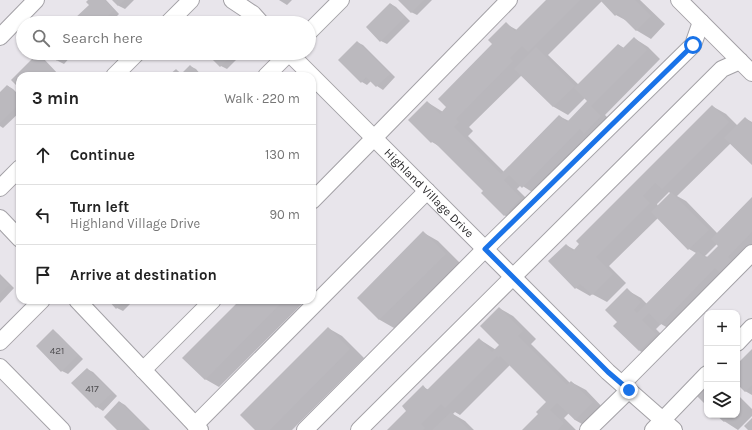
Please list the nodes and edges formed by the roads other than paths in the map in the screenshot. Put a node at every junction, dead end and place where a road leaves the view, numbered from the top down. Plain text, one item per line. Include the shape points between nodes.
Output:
1 (36, 0) edge
2 (191, 0) edge
3 (232, 0) edge
4 (341, 0) edge
5 (509, 0) edge
6 (679, 0) edge
7 (20, 16) edge
8 (175, 16) edge
9 (254, 16) edge
10 (16, 21) edge
11 (701, 22) junction
12 (316, 25) edge
13 (0, 37) edge
14 (130, 60) edge
15 (282, 60) edge
16 (296, 60) edge
17 (740, 61) junction
18 (118, 72) edge
19 (270, 72) edge
20 (308, 72) edge
21 (752, 73) edge
22 (316, 80) edge
23 (374, 138) junction
24 (16, 172) edge
25 (0, 188) edge
26 (427, 190) junction
27 (316, 197) edge
28 (0, 218) edge
29 (16, 235) edge
30 (485, 249) junction
31 (752, 253) edge
32 (513, 276) junction
33 (38, 304) edge
34 (81, 304) edge
35 (209, 304) edge
36 (752, 327) edge
37 (740, 340) edge
38 (0, 342) edge
39 (0, 367) edge
40 (143, 370) junction
41 (704, 378) edge
42 (625, 387) junction
43 (198, 427) edge
44 (663, 427) edge
45 (62, 430) edge
46 (305, 430) edge
47 (359, 430) edge
48 (588, 430) edge

1 - 7 street
2 - 8 street
3 - 9 street
4 - 12 street
5 - 23 street
6 - 11 street
10 - 13 street
11 - 17 street
11 - 30 street via 693,45
14 - 18 street
15 - 19 street
16 - 20 street, Highland Village Drive
17 - 21 street
17 - 32 street via 722,69
22 - 23 street, Highland Village Drive
23 - 26 street, Highland Village Drive
23 - 27 street
24 - 25 street
26 - 30 street, Highland Village Drive
26 - 43 street
28 - 29 street
30 - 32 street, Highland Village Drive
30 - 46 street
31 - 42 street
32 - 42 street, Highland Village Drive
32 - 47 street
33 - 38 street
34 - 40 street
35 - 40 street
36 - 37 street
39 - 45 street
40 - 43 street
41 - 44 street
42 - 44 street, Highland Village Drive
42 - 48 street

